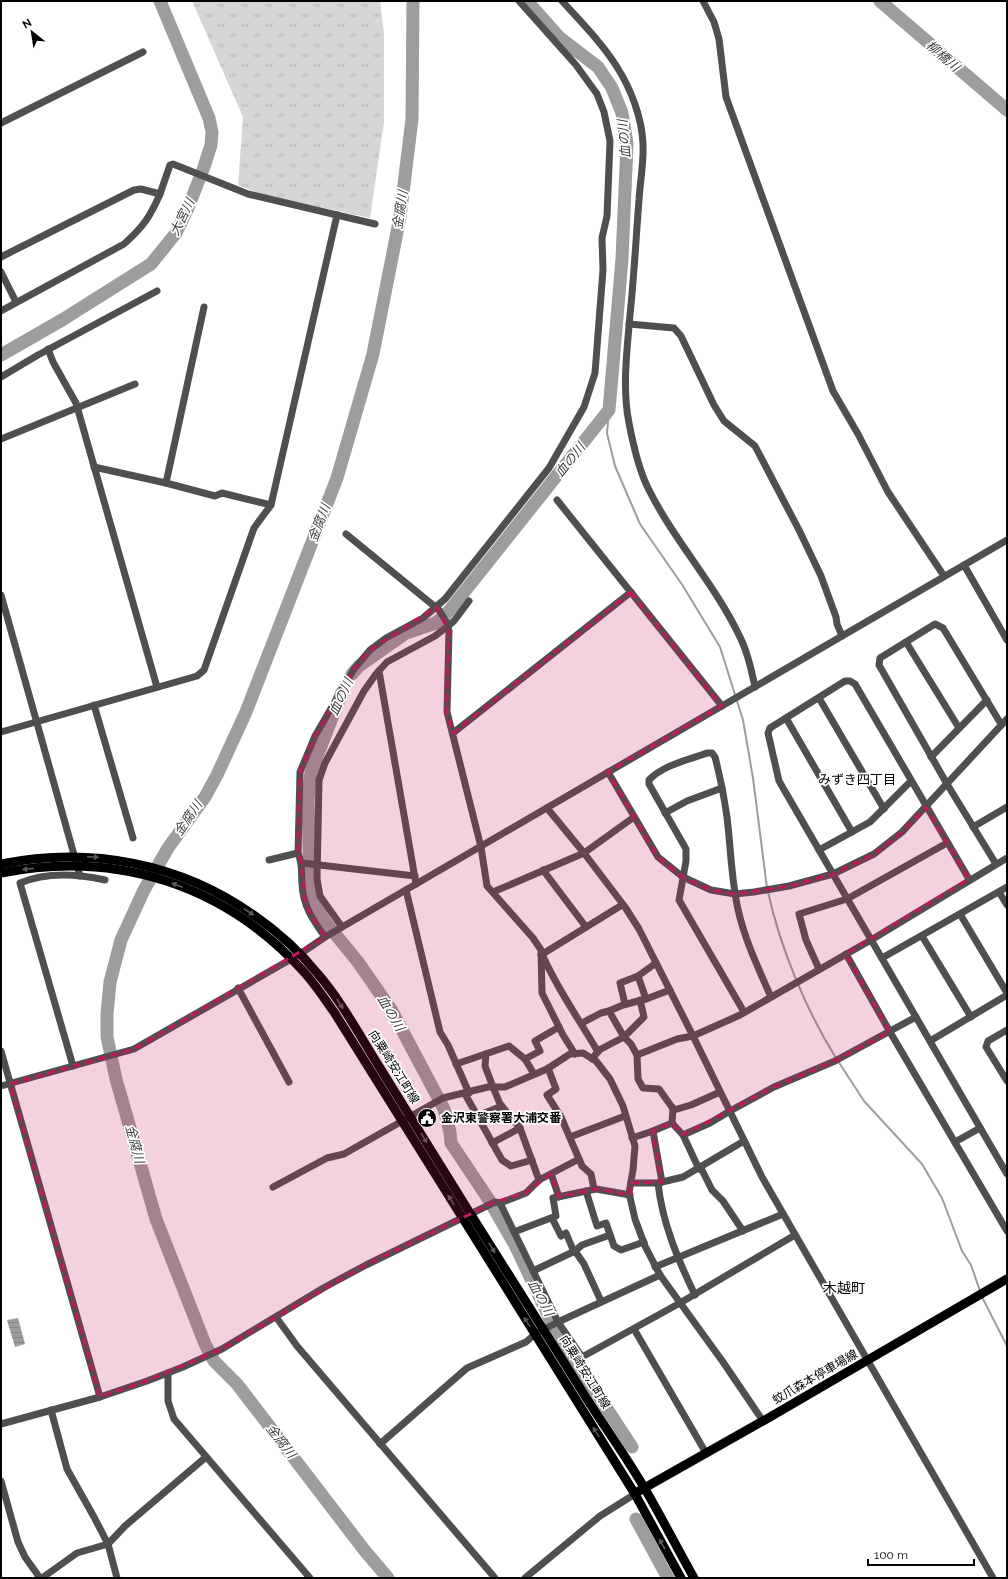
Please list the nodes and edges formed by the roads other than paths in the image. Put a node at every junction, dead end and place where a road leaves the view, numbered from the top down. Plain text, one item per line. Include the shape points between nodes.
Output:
1 (519, 1) edge
2 (562, 1) edge
3 (703, 1) edge
4 (143, 52) dead end
5 (1, 123) edge
6 (160, 194) junction
7 (337, 215) junction
8 (375, 224) dead end
9 (1, 257) edge
10 (1, 272) edge
11 (157, 291) dead end
12 (16, 302) junction
13 (204, 306) dead end
14 (1, 311) edge
15 (629, 324) junction
16 (48, 349) junction
17 (1, 377) edge
18 (135, 384) dead end
19 (77, 408) junction
20 (1, 439) edge
21 (94, 467) junction
22 (166, 483) junction
23 (557, 500) dead end
24 (271, 505) junction
25 (346, 534) dead end
26 (1007, 540) edge
27 (964, 565) junction
28 (944, 576) junction
29 (631, 592) junction
30 (1, 595) edge
31 (469, 601) dead end
32 (437, 609) junction
33 (448, 624) junction
34 (842, 636) junction
35 (1007, 640) edge
36 (906, 642) junction
37 (380, 671) junction
38 (755, 687) junction
39 (157, 688) junction
40 (819, 698) junction
41 (987, 700) junction
42 (94, 705) junction
43 (722, 706) junction
44 (786, 718) junction
45 (1007, 719) edge
46 (36, 722) junction
47 (1001, 724) junction
48 (959, 728) junction
49 (1, 732) edge
50 (453, 733) junction
51 (931, 757) junction
52 (608, 772) junction
53 (911, 781) junction
54 (947, 784) junction
55 (722, 788) junction
56 (926, 807) junction
57 (1007, 807) edge
58 (547, 808) junction
59 (884, 809) junction
60 (666, 813) junction
61 (634, 817) junction
62 (973, 827) junction
63 (852, 832) junction
64 (133, 838) dead end
65 (947, 843) junction
66 (481, 846) junction
67 (818, 850) junction
68 (298, 853) junction
69 (584, 853) junction
70 (1007, 858) edge
71 (269, 860) dead end
72 (303, 863) junction
73 (1, 864) edge
74 (318, 864) junction
75 (996, 864) junction
76 (543, 870) junction
77 (1, 873) edge
78 (832, 874) junction
79 (80, 876) junction
80 (415, 876) junction
81 (682, 877) junction
82 (969, 879) junction
83 (105, 880) dead end
84 (416, 884) junction
85 (1007, 887) edge
86 (406, 890) junction
87 (493, 892) junction
88 (1000, 892) junction
89 (735, 894) junction
90 (214, 896) junction
91 (847, 899) junction
92 (1007, 904) edge
93 (622, 905) junction
94 (960, 914) junction
95 (342, 927) junction
96 (586, 927) junction
97 (922, 936) junction
98 (325, 937) junction
99 (871, 940) junction
100 (300, 954) junction
101 (542, 954) junction
102 (846, 954) junction
103 (882, 958) junction
104 (291, 959) junction
105 (656, 963) junction
106 (819, 969) junction
107 (638, 976) junction
108 (238, 988) junction
109 (670, 990) junction
110 (1007, 994) edge
111 (771, 997) junction
112 (643, 1000) junction
113 (624, 1004) junction
114 (609, 1011) junction
115 (744, 1012) junction
116 (916, 1017) junction
117 (970, 1017) junction
118 (582, 1023) junction
119 (560, 1027) junction
120 (1007, 1030) edge
121 (890, 1032) junction
122 (693, 1036) junction
123 (624, 1037) junction
124 (930, 1041) junction
125 (1, 1051) edge
126 (598, 1052) junction
127 (486, 1054) junction
128 (575, 1054) junction
129 (637, 1055) junction
130 (524, 1059) junction
131 (592, 1059) junction
132 (456, 1064) junction
133 (73, 1066) junction
134 (548, 1068) junction
135 (534, 1074) junction
136 (1007, 1081) edge
137 (289, 1082) dead end
138 (10, 1084) junction
139 (1, 1086) edge
140 (493, 1087) junction
141 (720, 1092) junction
142 (467, 1094) junction
143 (502, 1106) junction
144 (673, 1108) junction
145 (730, 1111) junction
146 (477, 1116) junction
147 (625, 1116) junction
148 (411, 1117) junction
149 (402, 1121) junction
150 (672, 1123) junction
151 (520, 1128) junction
152 (980, 1128) junction
153 (653, 1131) junction
154 (683, 1135) junction
155 (570, 1137) junction
156 (632, 1138) junction
157 (744, 1141) junction
158 (955, 1142) junction
159 (492, 1143) junction
160 (579, 1159) junction
161 (532, 1160) junction
162 (1004, 1161) edge
163 (700, 1168) junction
164 (551, 1174) junction
165 (1007, 1174) edge
166 (539, 1180) junction
167 (631, 1183) junction
168 (660, 1183) junction
169 (273, 1187) dead end
170 (594, 1189) junction
171 (586, 1191) junction
172 (630, 1195) junction
173 (559, 1196) junction
174 (494, 1204) junction
175 (783, 1214) junction
176 (467, 1217) junction
177 (552, 1218) junction
178 (743, 1231) junction
179 (1007, 1231) edge
180 (514, 1232) junction
181 (610, 1236) junction
182 (795, 1236) junction
183 (644, 1242) junction
184 (574, 1251) junction
185 (677, 1258) junction
186 (655, 1267) junction
187 (533, 1271) junction
188 (660, 1275) junction
189 (1007, 1279) edge
190 (695, 1294) junction
191 (601, 1301) junction
192 (680, 1303) junction
193 (276, 1317) junction
194 (558, 1322) junction
195 (634, 1329) junction
196 (541, 1331) junction
197 (867, 1361) junction
198 (168, 1373) junction
199 (100, 1397) junction
200 (51, 1410) junction
201 (763, 1421) junction
202 (1, 1424) edge
203 (380, 1444) junction
204 (706, 1453) junction
205 (206, 1457) junction
206 (1, 1480) edge
207 (644, 1488) junction
208 (635, 1494) junction
209 (108, 1544) junction
210 (45, 1577) edge
211 (117, 1578) edge
212 (310, 1578) edge
213 (495, 1578) edge
214 (525, 1578) edge
215 (681, 1578) edge
216 (694, 1578) edge
217 (993, 1578) edge

1 - 32 street via 576,65 597,94 610,141 595,373 584,407 549,468
2 - 15 street via 617,67 631,95 638,118 643,144
3 - 28 street via 719,39 726,97 833,391 888,492
4 - 5 street
6 - 7 street via 170,165 173,164 248,194
6 - 9 street via 141,188 134,190
6 - 12 street via 141,230 124,244
7 - 8 street
7 - 24 street
10 - 12 street
11 - 16 street
12 - 14 street
13 - 22 street
15 - 34 street via 674,328 681,336 724,421 755,446 821,576
15 - 38 street via 626,361 629,421 647,487 724,606 739,634
16 - 17 street
16 - 19 street
18 - 19 street
19 - 20 street
19 - 21 street
21 - 22 street
21 - 39 street
22 - 24 street via 215,496 222,493
23 - 29 street
24 - 39 street via 254,528 204,670 197,676
25 - 32 street
26 - 27 street
27 - 28 street
27 - 35 street
28 - 34 street
29 - 43 street
29 - 50 street
30 - 46 street
31 - 33 street via 454,621
32 - 33 street
32 - 68 street via 370,650 354,669 315,736 300,772
33 - 37 street via 435,636 387,662
33 - 50 street via 447,712
34 - 38 street
36 - 41 street via 935,624 940,625
36 - 48 street
36 - 51 street via 880,658 878,665
37 - 74 street via 364,691 325,764 320,780
37 - 80 street
38 - 43 street
39 - 42 street
40 - 44 street
40 - 53 street via 845,681 855,684
40 - 59 street
41 - 47 street
41 - 48 street
42 - 46 street
42 - 64 street
43 - 52 street
44 - 63 street
44 - 67 street via 770,728 768,733 779,781
45 - 47 street
46 - 49 street
46 - 79 street
47 - 54 street
48 - 51 street
50 - 66 street
51 - 54 street
52 - 58 street
52 - 61 street
53 - 56 street
53 - 59 street
54 - 56 street
54 - 62 street
55 - 60 street via 686,801
55 - 60 street via 715,756 712,753 678,763 649,780
55 - 89 street
56 - 65 street
56 - 78 street via 902,832 874,854
57 - 62 street
58 - 66 street
58 - 69 street
59 - 63 street via 870,822
60 - 81 street via 686,849
61 - 69 street
61 - 81 street via 658,857
62 - 75 street
63 - 67 street
65 - 82 street
65 - 91 street
66 - 84 street
66 - 87 street via 487,886
67 - 78 street
68 - 71 street
68 - 72 street
69 - 76 street
69 - 93 street
70 - 75 street
72 - 74 street
72 - 98 street via 302,885 305,905 312,920
73 -> 90 main road, 向粟崎安江町線 via 54,856 99,858 146,865 175,874
74 - 80 street
74 - 95 street via 320,896
75 - 82 street
76 - 87 street
76 - 96 street
90 -> 77 main road, 向粟崎安江町線 via 158,877 84,866 56,866
78 - 89 street via 789,886
78 - 91 street
79 - 83 street
79 - 133 street via 62,875 30,879 20,883
80 - 84 street
81 - 89 street via 711,890
81 - 115 street via 679,900
82 - 99 street
84 - 86 street
85 - 88 street
86 - 95 street
86 - 132 street via 440,1032
87 - 101 street via 533,938
88 - 92 street
88 - 94 street
89 - 111 street via 742,927
90 -> 100 main road, 向粟崎安江町線 via 257,917
90 - 104 main road, 向粟崎安江町線
91 - 99 street
91 - 106 street via 799,914 806,940
93 - 96 street
93 - 105 street via 639,929
94 - 97 street
94 - 110 street
95 - 98 street
96 - 101 street
97 - 103 street
97 - 117 street
98 - 100 street
99 - 102 street
99 - 103 street
100 - 104 street
100 -> 148 main road, 向粟崎安江町線 via 336,999
101 - 118 street via 551,974
101 - 119 street via 542,993
102 - 106 street
102 - 121 street
103 - 116 street
104 - 108 street
104 - 149 main road, 向粟崎安江町線 via 334,1012
105 - 107 street
105 - 109 street
106 - 111 street
107 - 112 street
107 - 113 street via 620,983
108 - 133 street via 134,1049
108 - 137 street
109 - 112 street
109 - 122 street
110 - 117 street
111 - 115 street
112 - 113 street
112 - 123 street via 644,1017
113 - 114 street
114 - 118 street
114 - 123 street
115 - 122 street
116 - 121 street
116 - 124 street
117 - 124 street
118 - 126 street
119 - 128 street
119 - 130 street via 535,1041 540,1051
120 - 136 street via 988,1041 986,1046
121 - 145 street via 835,1062 774,1087
121 - 158 street
122 - 129 street via 677,1039
122 - 141 street
123 - 126 street
123 - 129 street
124 - 152 street
125 - 138 street
126 - 131 street
127 - 130 street via 509,1046
127 - 132 street
127 - 140 street via 485,1066
128 - 131 street via 583,1053
128 - 134 street via 570,1054
129 - 144 street via 638,1078 643,1088 659,1089
130 - 135 street
131 - 147 street via 610,1079
132 - 142 street
133 - 138 street
134 - 135 street
134 - 155 street via 556,1089 547,1095
135 - 140 street via 505,1087
138 - 139 street
138 - 199 street
140 - 142 street
140 - 143 street
141 - 144 street via 691,1105 674,1110
141 - 145 street
142 - 146 street
142 - 148 street via 439,1101
143 - 146 street
143 - 151 street
144 - 150 street
145 - 154 street
145 - 157 street
146 - 159 street
147 - 155 street
147 - 156 street
148 - 149 street
148 -> 176 main road, 向粟崎安江町線
149 - 169 street via 344,1154 327,1158
176 -> 149 main road, 向粟崎安江町線
150 - 153 street
150 - 154 street
151 - 159 street
151 - 161 street
152 - 158 street
152 - 162 street
153 - 156 street
153 - 168 street
154 - 163 street
155 - 160 street
156 - 167 street via 634,1146
157 - 163 street
157 - 175 street
158 - 179 street
159 - 161 street via 502,1160 511,1166
160 - 164 street
160 - 170 street via 590,1174
161 - 166 street
162 - 165 street
163 - 168 street via 683,1177
163 - 178 street via 712,1190 723,1201
164 - 166 street
164 - 173 street
166 - 174 street via 526,1193
167 - 168 street
167 - 172 street
168 - 185 street via 659,1199
170 - 171 street
170 - 172 street
171 - 173 street
171 - 181 street via 597,1226 606,1223
172 - 183 street via 635,1219
173 - 177 street via 553,1198 556,1216
174 - 176 street
174 - 180 street
175 - 178 street
175 - 182 street
176 - 193 street via 366,1265
176 - 196 main road, 向粟崎安江町線
177 - 180 street
177 - 184 street via 560,1236 566,1233
178 - 185 street
180 - 187 street
181 - 183 street via 614,1246 621,1250
181 - 184 street via 582,1245
182 - 190 street
182 - 197 street
183 - 186 street
184 - 187 street
184 - 191 street via 584,1264
185 - 186 street
185 - 190 street
186 - 188 street
187 - 194 street
188 - 191 street
188 - 192 street
189 - 197 main road, 蚊爪森本停車場線
190 - 192 street
191 - 194 street
192 - 195 street
192 - 201 street
193 - 198 street via 222,1349
193 - 203 street via 297,1346
194 - 195 street via 582,1358
194 - 196 street
195 - 204 street
196 - 203 street via 526,1342 467,1368
196 - 207 main road, 向粟崎安江町線
208 -> 196 main road, 向粟崎安江町線
197 - 201 main road, 蚊爪森本停車場線
197 - 217 street
198 - 199 street
198 - 205 street via 168,1401 174,1419
199 - 200 street
200 - 202 street
200 - 209 street via 67,1469
201 - 204 main road, 蚊爪森本停車場線
203 - 213 street
204 - 207 main road, 蚊爪森本停車場線
205 - 209 street via 125,1526
205 - 212 street
206 - 210 street via 18,1542 25,1557
207 - 208 main road, 蚊爪森本停車場線
207 - 216 main road, 向粟崎安江町線
208 - 214 street via 600,1516
215 -> 208 main road, 向粟崎安江町線
209 - 210 street via 77,1552
209 - 211 street

